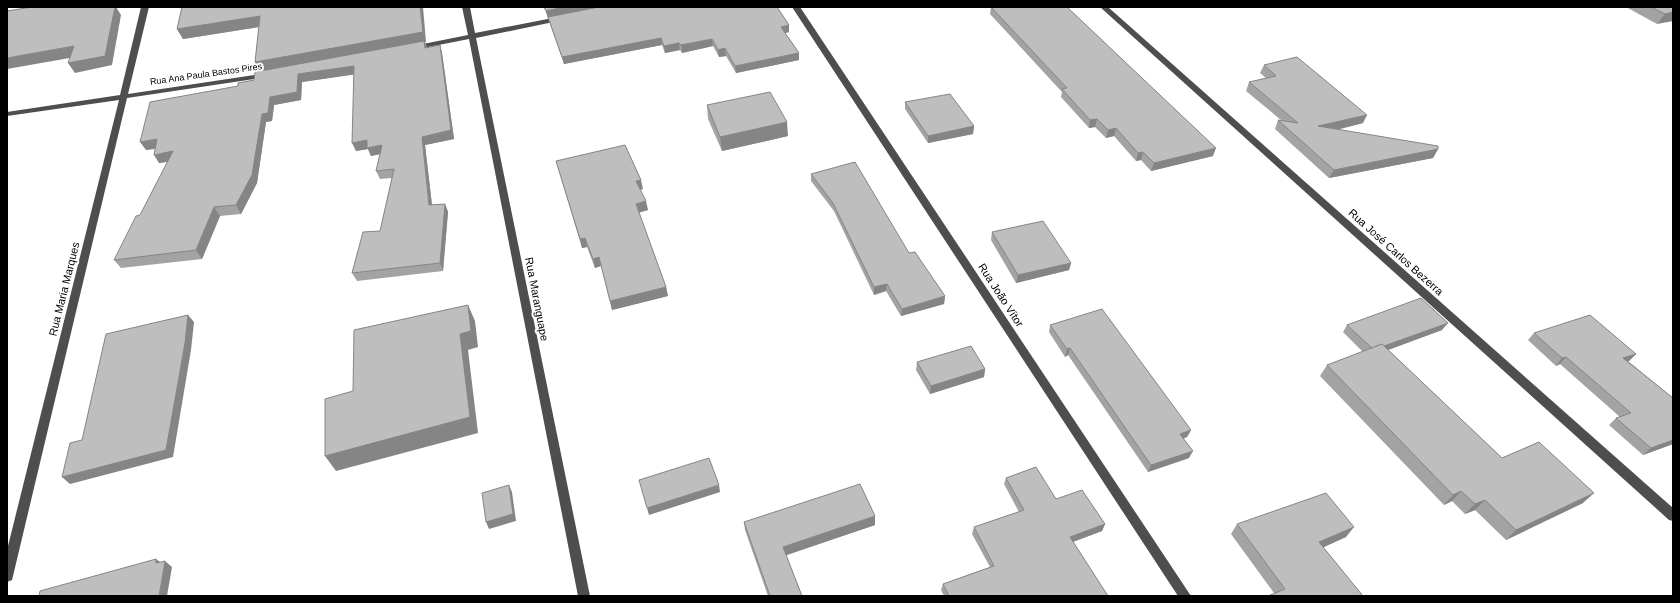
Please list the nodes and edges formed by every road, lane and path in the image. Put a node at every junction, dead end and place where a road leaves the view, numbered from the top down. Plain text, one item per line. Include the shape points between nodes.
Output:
1 (145, 7) edge
2 (466, 7) edge
3 (796, 7) edge
4 (1104, 7) edge
5 (569, 17) edge
6 (472, 37) junction
7 (405, 49) edge
8 (274, 74) edge
9 (123, 96) junction
10 (7, 114) edge
11 (1673, 516) edge
12 (7, 576) edge
13 (584, 596) edge
14 (1185, 596) edge

1 - 9 street, Rua Maria Marques
2 - 6 street, Rua Maranguape
3 - 14 street, Rua João Vítor
4 - 11 street, Rua José Carlos Bezerra
5 - 6 street
6 - 7 street
6 - 13 street, Rua Maranguape
8 - 9 street, Rua Ana Paula Bastos Pires
9 - 10 street, Rua Ana Paula Bastos Pires
9 - 12 street, Rua Maria Marques

